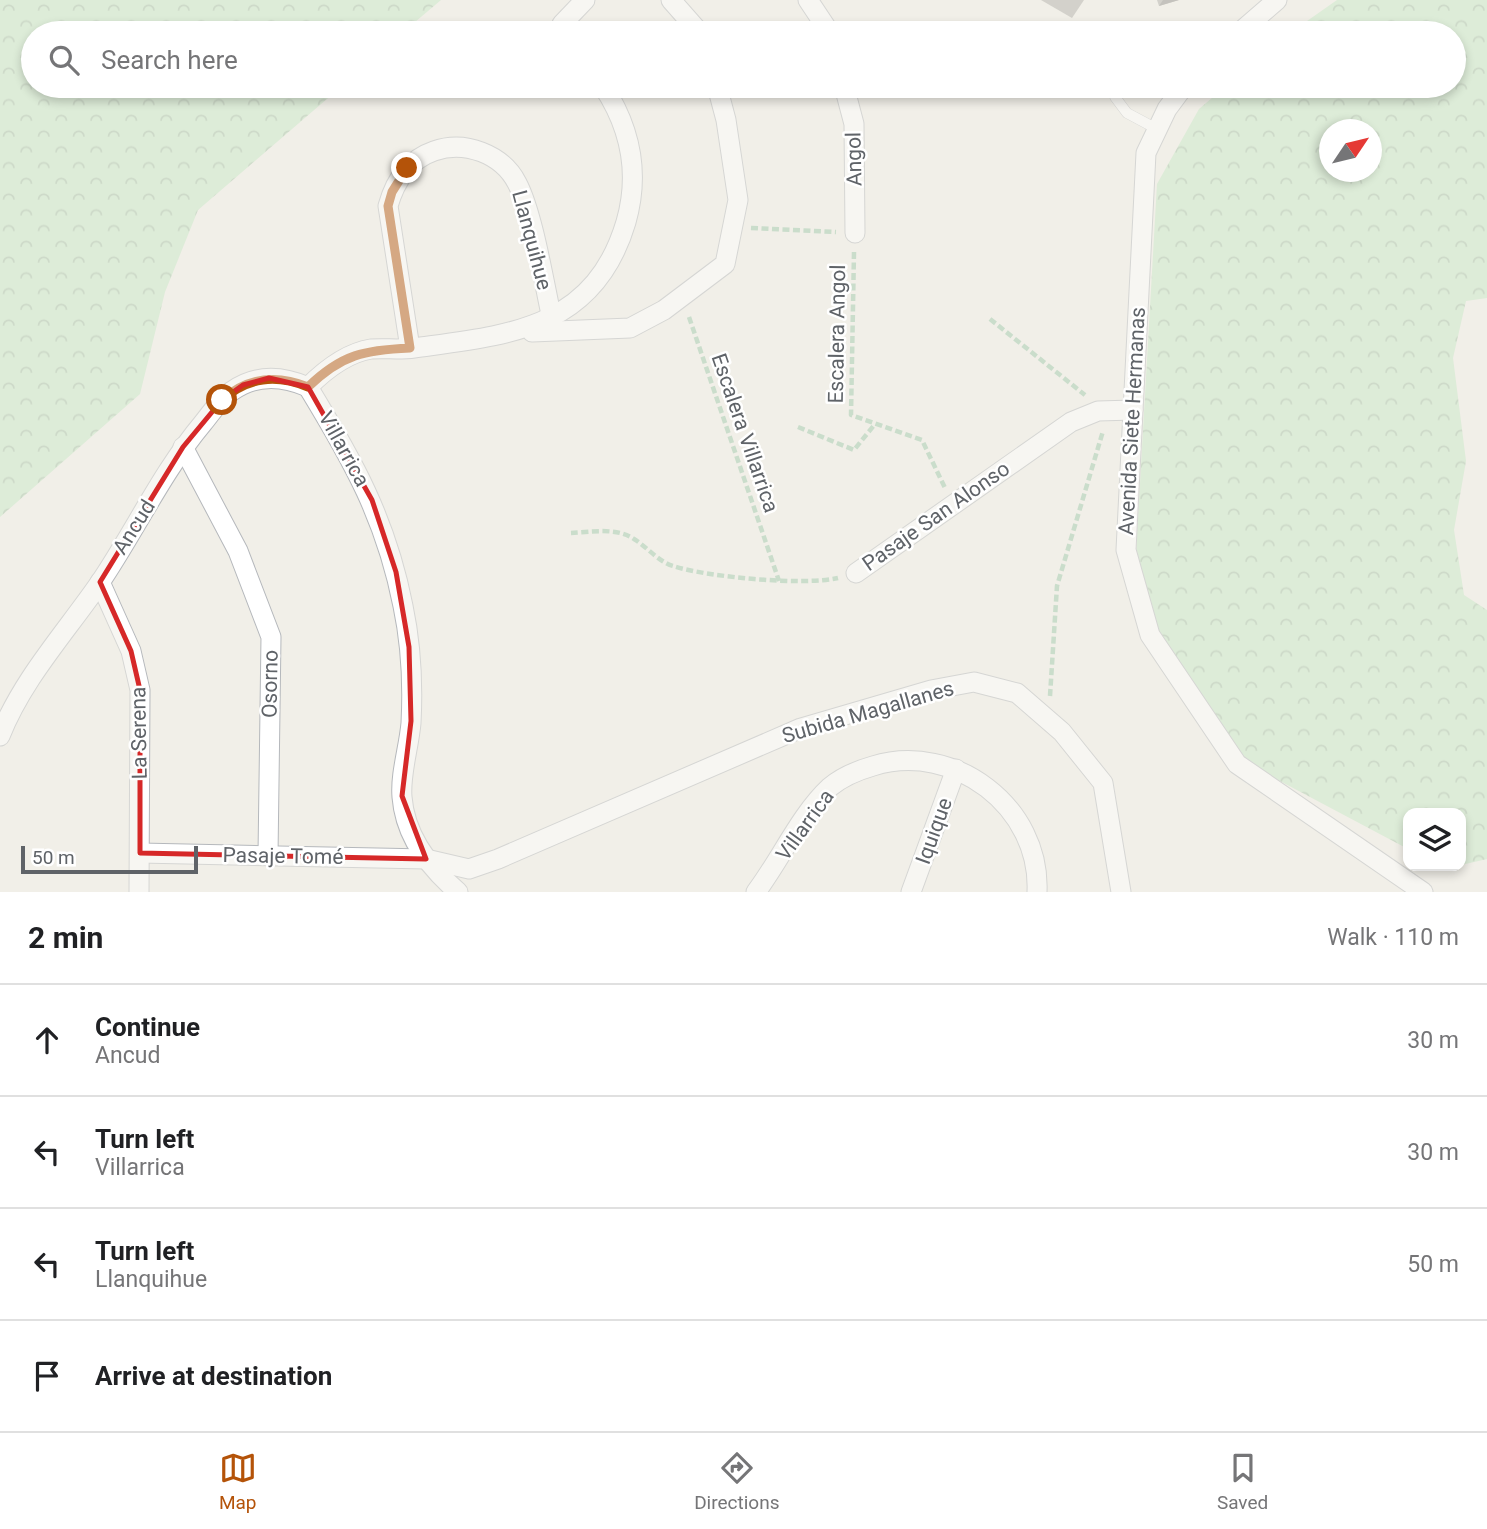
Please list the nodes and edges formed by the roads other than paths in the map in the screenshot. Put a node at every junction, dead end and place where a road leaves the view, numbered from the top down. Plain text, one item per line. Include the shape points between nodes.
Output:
1 (585, 0) edge
2 (671, 0) edge
3 (808, 0) edge
4 (1277, 0) edge
5 (565, 21) edge
6 (689, 21) edge
7 (822, 21) edge
8 (1253, 21) edge
9 (610, 98) edge
10 (720, 98) edge
11 (847, 98) edge
12 (1116, 98) edge
13 (1175, 98) edge
14 (1157, 129) junction
15 (855, 233) road end
16 (552, 318) junction
17 (509, 333) junction
18 (410, 348) junction
19 (308, 387) junction
20 (1132, 410) junction
21 (183, 447) junction
22 (856, 573) road end
23 (100, 582) junction
24 (0, 736) edge
25 (956, 769) junction
26 (140, 853) junction
27 (268, 855) junction
28 (426, 859) junction
29 (139, 892) edge
30 (458, 892) edge
31 (756, 892) edge
32 (911, 892) edge
33 (1037, 892) edge
34 (1121, 892) edge
35 (1423, 892) edge

1 - 5 street
2 - 6 street
3 - 7 street
4 - 8 street
9 - 16 street, Villarrica via 630,148 628,213 601,274 571,306
10 - 17 street via 738,200 725,264 664,310 629,328
11 - 15 street, Angol via 854,124
12 - 14 lane via 1127,113
13 - 14 street, Avenida Siete Hermanas
14 - 20 street, Avenida Siete Hermanas via 1146,153
16 - 17 street, Villarrica
16 - 18 street, Llanquihue via 517,181 485,153 444,148 407,168 388,206
17 - 18 street, Villarrica
18 - 19 street, Villarrica via 370,349 353,355
19 - 21 street, Ancud via 269,378 243,385 222,400
19 - 28 street, Villarrica via 356,465 396,572 411,684 402,796
20 - 22 street, Pasaje San Alonso via 1098,411 1071,422
20 - 35 street, Avenida Siete Hermanas via 1126,550 1150,635 1237,764
21 - 23 street, Ancud
21 - 27 street, Osorno via 238,551 271,637
23 - 24 street, Ancud via 11,709
23 - 26 street, La Serena via 131,651 140,690
25 - 31 street, Villarrica via 901,760 846,776 813,808
25 - 32 street, Iquique
25 - 33 street, Villarrica via 989,788 1016,818 1033,855
26 - 27 street, Pasaje Tomé
26 - 29 street, La Serena
27 - 28 street, Pasaje Tomé
28 - 30 street, Villarrica
28 - 34 street, Subida Magallanes via 469,869 801,728 974,682 1017,693 1049,721 1103,783

